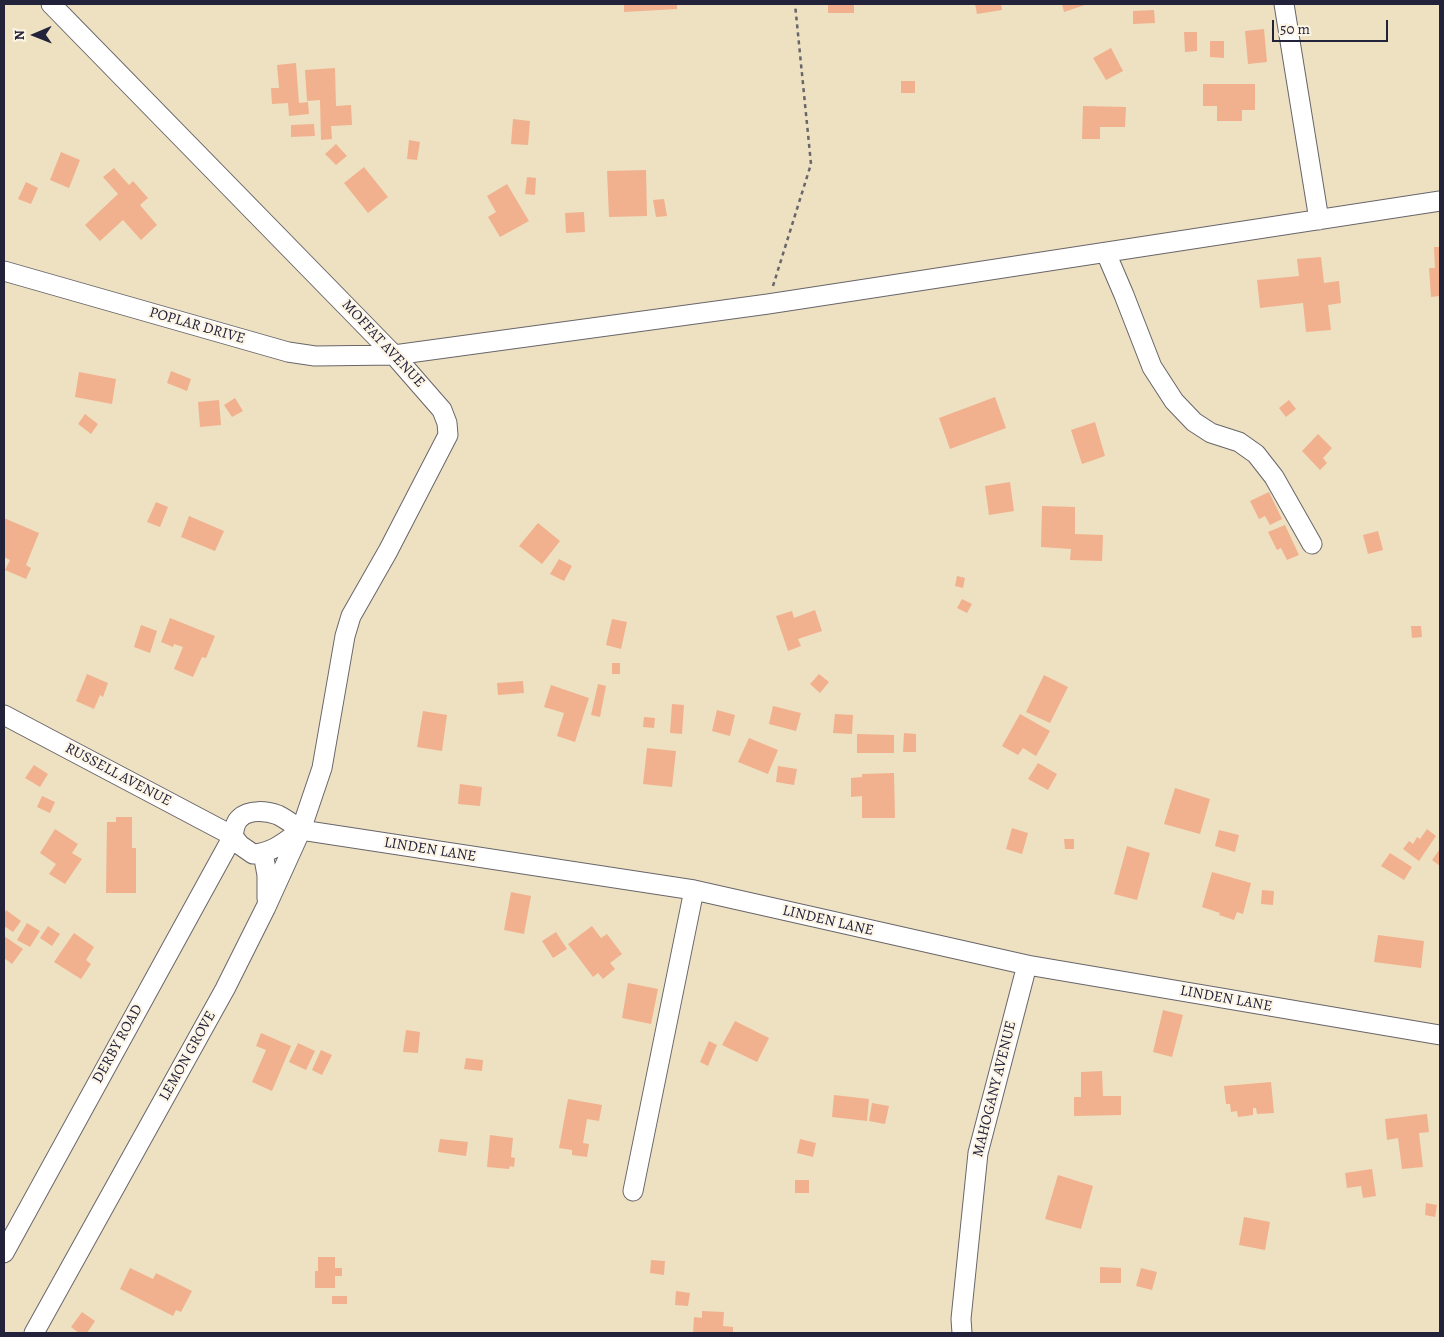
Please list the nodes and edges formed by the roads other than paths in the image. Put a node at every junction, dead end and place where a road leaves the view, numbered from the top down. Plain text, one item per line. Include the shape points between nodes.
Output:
1 (51, 4) edge
2 (1284, 4) edge
3 (1440, 201) edge
4 (1319, 220) junction
5 (1106, 253) junction
6 (4, 271) edge
7 (394, 355) junction
8 (1312, 544) dead end
9 (4, 714) edge
10 (322, 768) joint
11 (301, 830) junction
12 (232, 836) junction
13 (263, 853) junction
14 (694, 890) junction
15 (266, 907) junction
16 (1027, 965) junction
17 (1440, 1035) edge
18 (633, 1191) dead end
19 (4, 1253) edge
20 (34, 1333) edge
21 (962, 1333) edge

1 - 7 street, MOFFAT AVENUE
2 - 4 street
3 - 4 street, POPLAR DRIVE
4 - 5 street, POPLAR DRIVE
5 - 7 street, POPLAR DRIVE via 768,304
5 - 8 street via 1152,367 1174,401 1210,433 1239,442 1256,454 1274,477
6 - 7 street, POPLAR DRIVE via 288,352 315,356
7 - 10 street, MOFFAT AVENUE via 442,410 448,435 351,616
9 - 12 street, RUSSELL AVENUE
10 - 11 street, LEMON GROVE
11 - 12 street, LINDEN LANE via 279,816 256,812 239,818
11 - 13 street via 281,846
11 - 14 street, LINDEN LANE
11 - 15 street, LEMON GROVE
12 - 13 street, RUSSELL AVENUE via 253,854
12 - 19 street, DERBY ROAD
13 - 15 street via 267,875
14 - 16 street, LINDEN LANE
14 - 18 street
15 - 20 street, LEMON GROVE via 225,989
16 - 17 street, LINDEN LANE
16 - 21 street, MAHOGANY AVENUE via 978,1153

